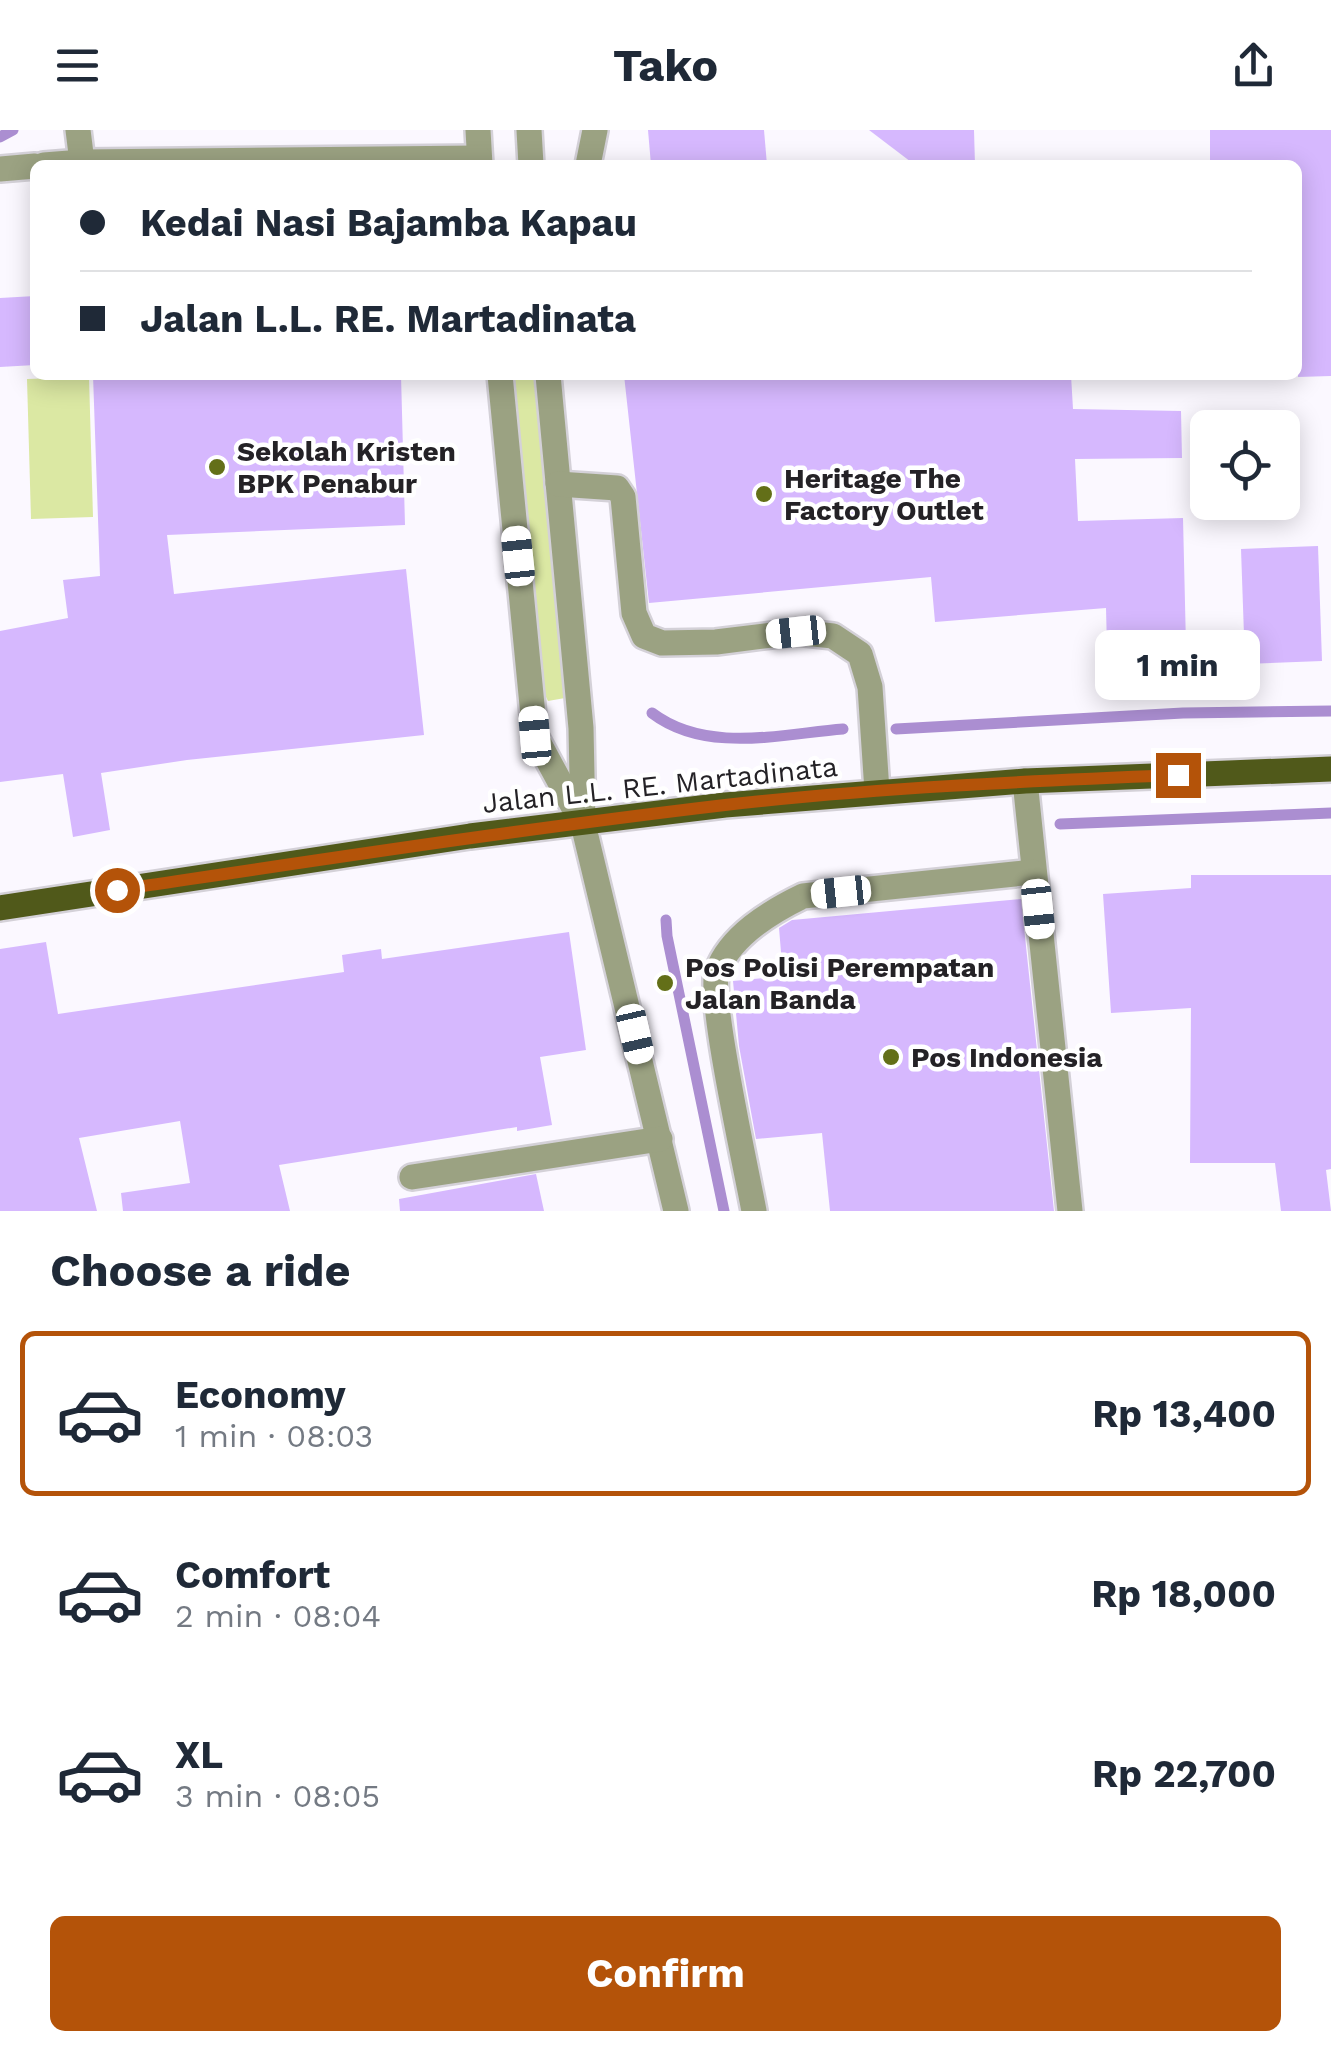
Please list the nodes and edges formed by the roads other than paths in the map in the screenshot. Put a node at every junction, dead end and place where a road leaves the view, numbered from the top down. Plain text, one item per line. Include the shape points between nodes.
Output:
1 (78, 130) edge
2 (478, 130) edge
3 (529, 130) edge
4 (595, 130) edge
5 (82, 160) edge
6 (480, 160) edge
7 (531, 160) edge
8 (589, 160) edge
9 (30, 166) edge
10 (0, 169) edge
11 (500, 380) edge
12 (548, 380) edge
13 (558, 484) junction
14 (1331, 769) edge
15 (1025, 781) junction
16 (877, 791) junction
17 (583, 824) junction
18 (1034, 872) junction
19 (0, 908) edge
20 (660, 1139) junction
21 (412, 1177) dead end
22 (676, 1211) edge
23 (754, 1211) edge
24 (1070, 1211) edge

1 - 5 street
2 - 6 street
3 - 7 street
4 - 8 street
9 - 10 street
11 - 17 street via 535,736
12 - 13 street
13 - 16 street via 606,485 623,497 634,613 644,636 662,643 716,642 796,632 832,636 860,654 870,687
13 - 17 street via 581,728
14 - 15 main road, Jalan L.L. RE. Martadinata
15 - 16 main road, Jalan L.L. RE. Martadinata
15 - 18 street
16 - 17 main road, Jalan L.L. RE. Martadinata
17 - 19 main road, Jalan L.L. RE. Martadinata
17 - 20 street
18 - 23 street via 802,896 773,910 724,958 715,977 720,1020
18 - 24 street
20 - 21 street
20 - 22 street

